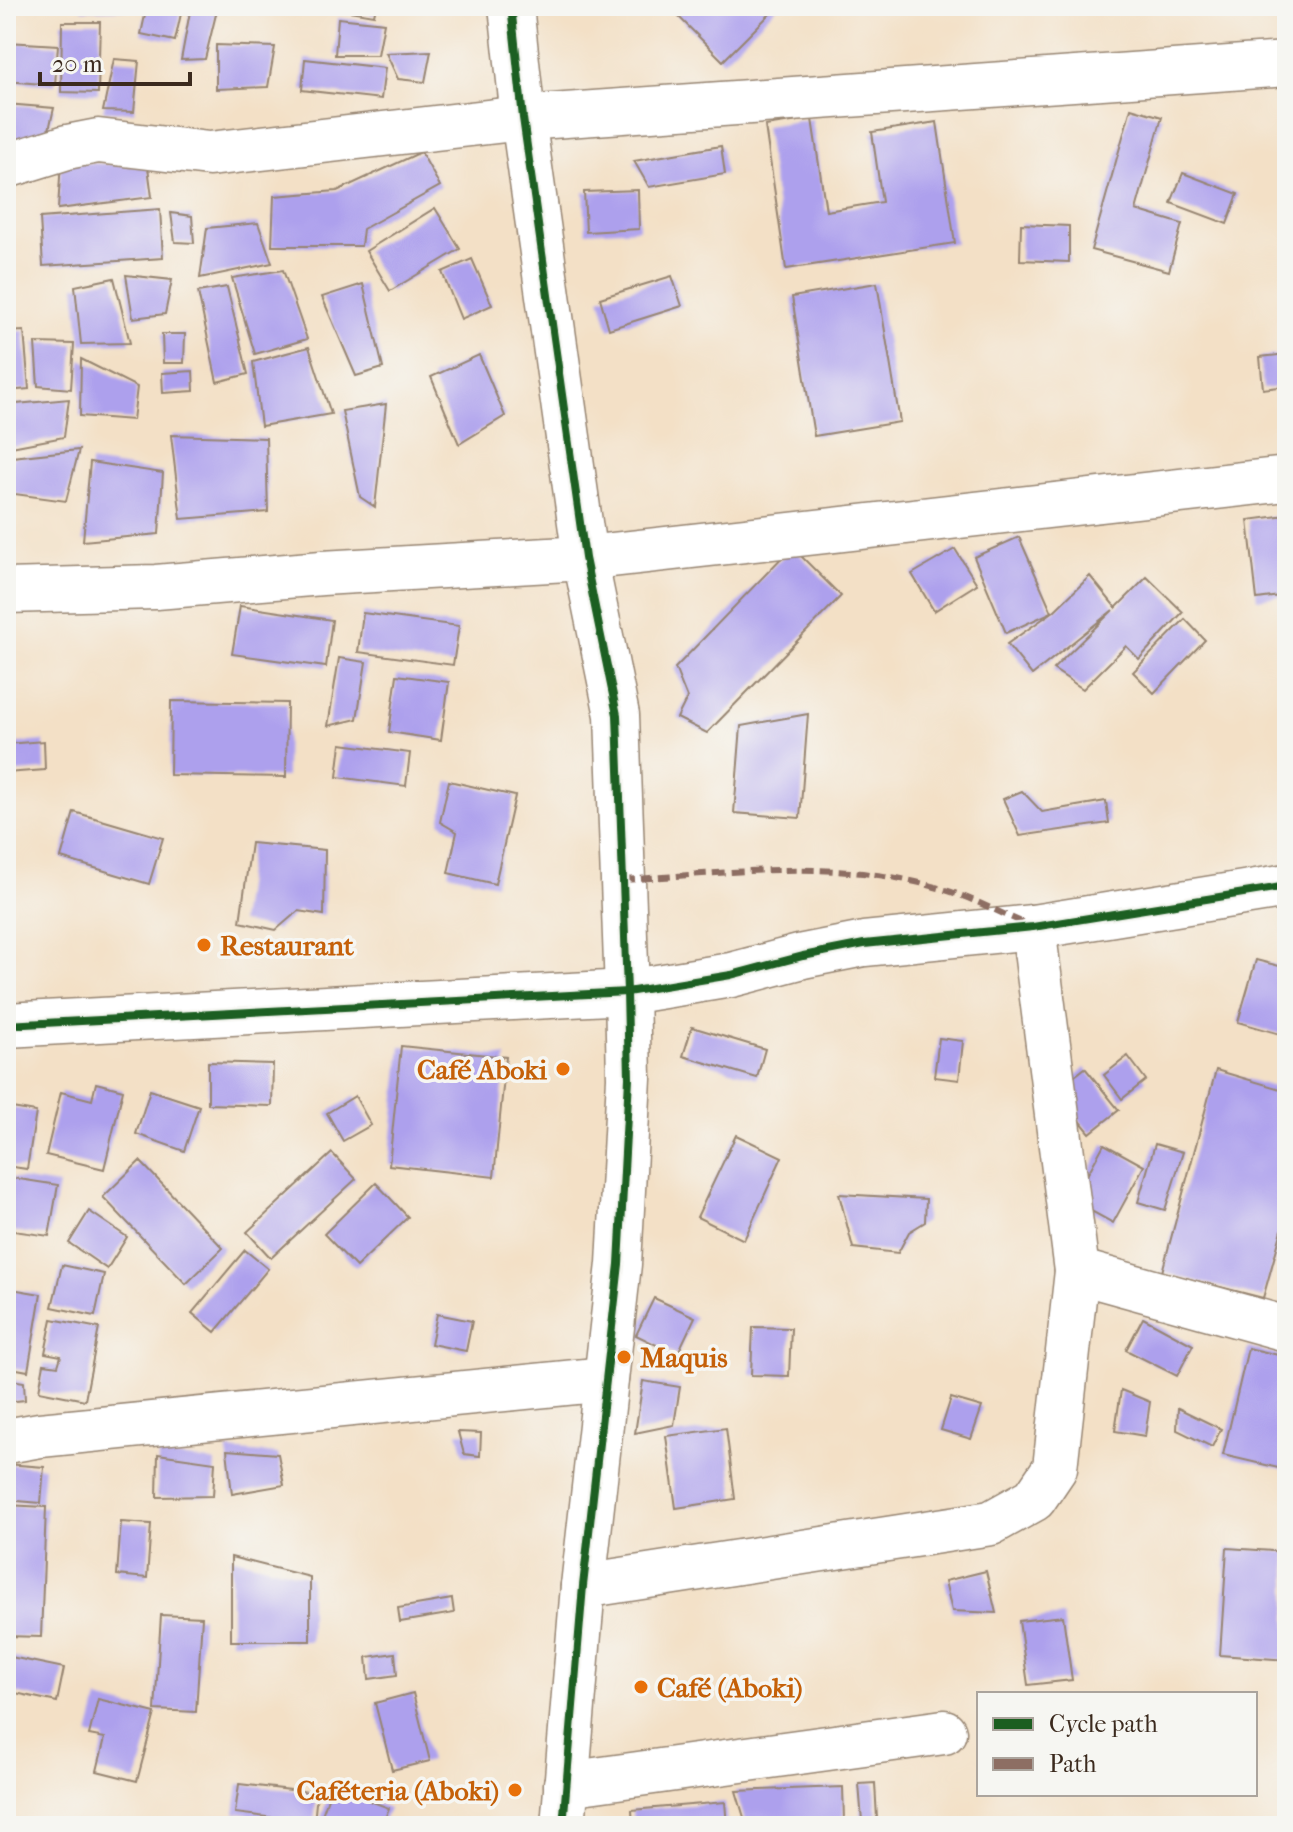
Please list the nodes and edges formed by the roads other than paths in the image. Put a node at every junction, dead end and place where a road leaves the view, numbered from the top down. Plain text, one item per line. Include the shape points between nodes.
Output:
1 (511, 6) edge
2 (1287, 64) edge
3 (523, 118) junction
4 (6, 166) edge
5 (1287, 479) edge
6 (585, 558) junction
7 (6, 591) edge
8 (1287, 886) edge
9 (1033, 927) junction
10 (627, 992) junction
11 (6, 1025) edge
12 (1077, 1271) junction
13 (1287, 1329) edge
14 (606, 1379) junction
15 (6, 1441) edge
16 (583, 1586) junction
17 (944, 1732) dead end
18 (564, 1805) edge

1 - 3 street
2 - 3 street
3 - 4 street via 209,154 98,141
3 - 6 street
5 - 6 street
6 - 7 street via 156,587
6 - 10 street via 617,715
8 - 9 street
9 - 10 street via 864,944
9 - 12 street
10 - 11 street
10 - 14 street via 623,1203
12 - 13 street
12 - 16 street via 1055,1468 1034,1499 991,1523
14 - 15 street
14 - 16 street
16 - 18 street
17 - 18 street

